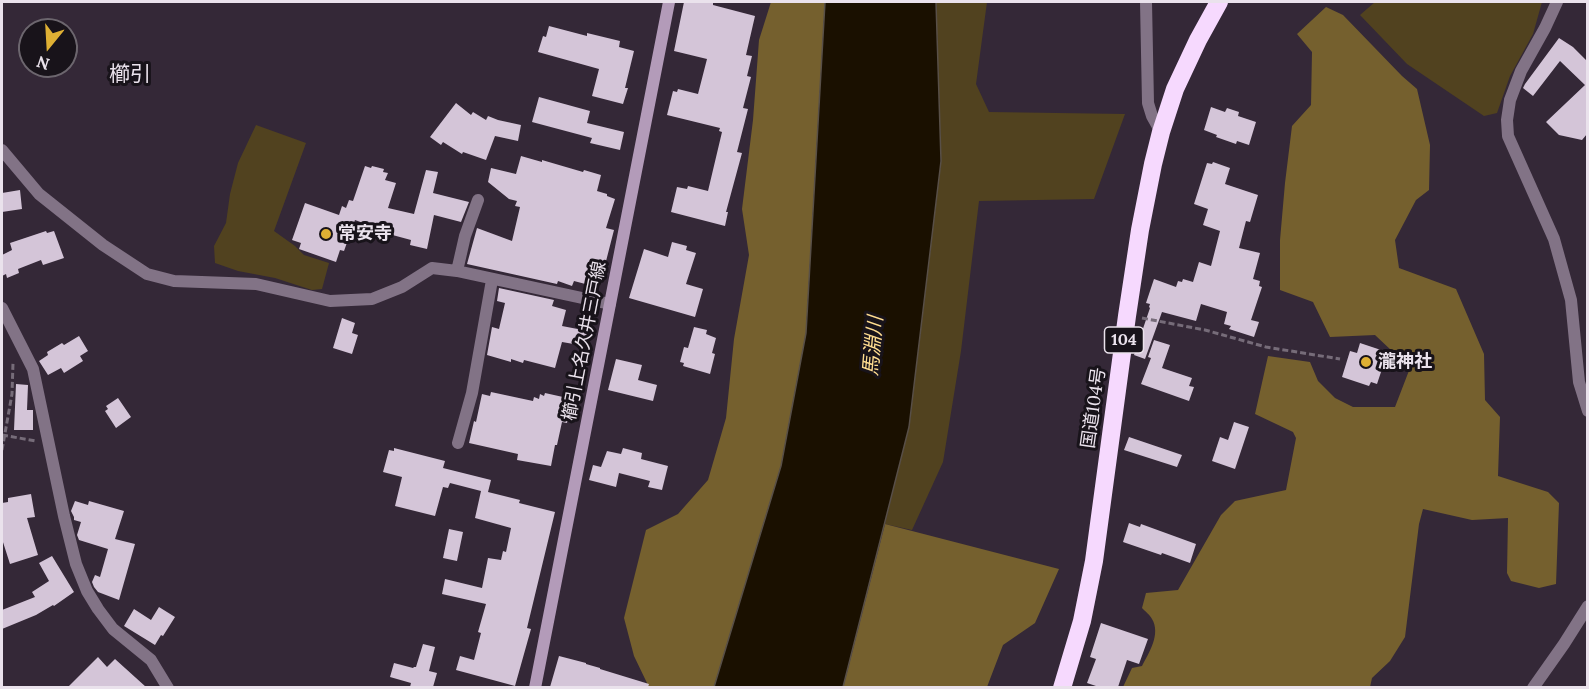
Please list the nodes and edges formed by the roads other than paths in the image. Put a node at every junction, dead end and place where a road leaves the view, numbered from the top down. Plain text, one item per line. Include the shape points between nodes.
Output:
1 (669, 2) edge
2 (1146, 2) edge
3 (1219, 2) edge
4 (1557, 2) edge
5 (1161, 132) junction
6 (2, 150) edge
7 (478, 200) dead end
8 (457, 272) junction
9 (492, 279) junction
10 (610, 304) junction
11 (2, 308) edge
12 (1587, 411) edge
13 (458, 443) dead end
14 (1587, 606) edge
15 (168, 687) edge
16 (536, 687) edge
17 (1062, 687) edge
18 (1533, 687) edge

1 - 10 main road, 櫛引上名久井三戸線
2 - 5 street via 1148,103
3 - 5 highway, 国道104号 / 104 via 1175,89
4 - 12 street via 1510,100 1508,136 1554,239 1571,300 1579,382
5 - 17 highway, 国道104号 / 104 via 1140,230 1094,561 1082,621
6 - 8 street via 39,194 104,245 147,274 165,279 256,284 330,301 372,299 402,287 432,268
7 - 8 street
8 - 9 street
9 - 10 street
9 - 13 street via 472,393
10 - 16 main road, 櫛引上名久井三戸線
11 - 15 street via 33,369 64,516 87,591 113,629 151,660
14 - 18 street

